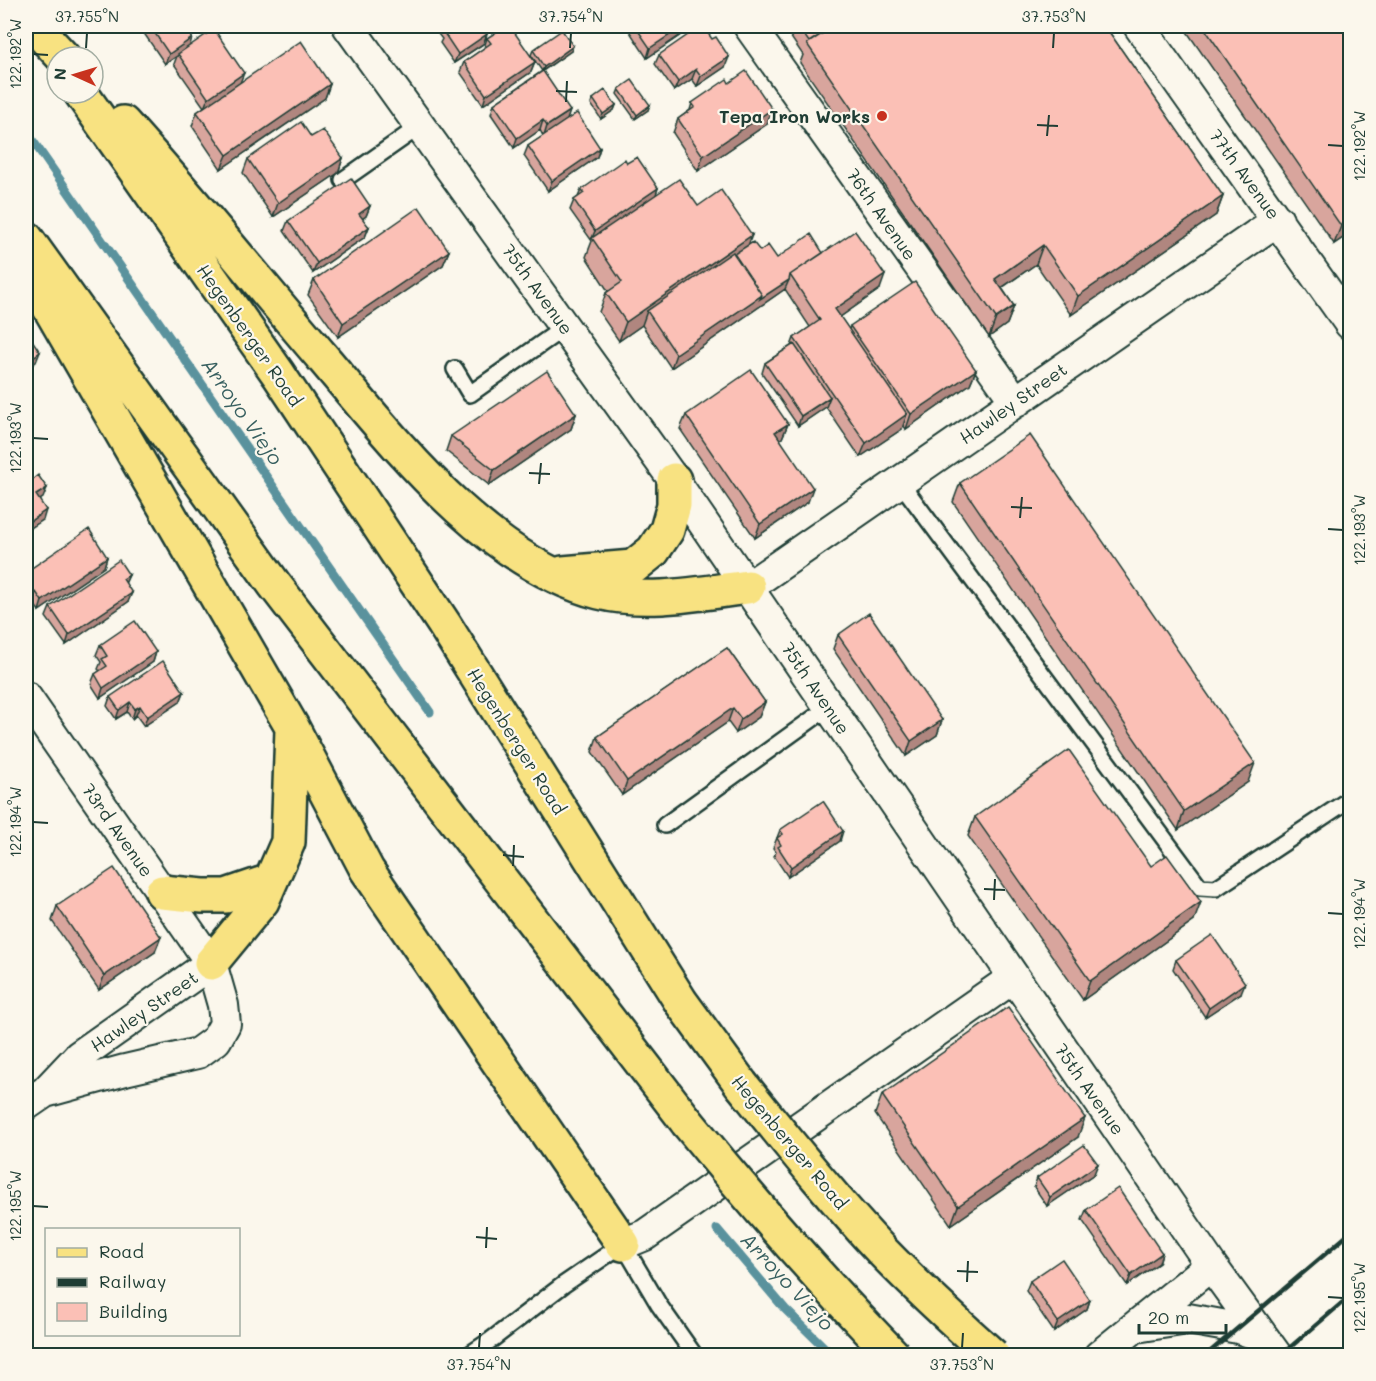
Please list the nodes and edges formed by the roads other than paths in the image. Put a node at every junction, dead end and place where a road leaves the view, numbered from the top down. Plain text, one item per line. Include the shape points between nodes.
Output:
1 (34, 26) edge
2 (348, 26) edge
3 (749, 26) edge
4 (1139, 26) edge
5 (47, 45) edge
6 (52, 45) edge
7 (105, 103) edge
8 (89, 105) edge
9 (420, 126) junction
10 (343, 180) edge
11 (1278, 220) junction
12 (26, 238) edge
13 (26, 267) edge
14 (1349, 317) edge
15 (565, 327) junction
16 (455, 369) dead end
17 (1016, 402) junction
18 (674, 480) junction
19 (900, 482) junction
20 (550, 574) junction
21 (748, 587) junction
22 (26, 697) edge
23 (829, 707) junction
24 (292, 728) junction
25 (1350, 799) edge
26 (665, 825) dead end
27 (270, 881) junction
28 (162, 892) junction
29 (211, 963) junction
30 (1013, 978) junction
31 (35, 1099) edge
32 (623, 1244) junction
33 (1211, 1265) junction
34 (1134, 1327) junction
35 (1269, 1346) edge
36 (466, 1356) edge
37 (695, 1356) edge
38 (894, 1356) edge
39 (993, 1356) edge
40 (1099, 1356) edge

1 - 5 main road
1 - 6 main road
2 - 9 street, 75th Avenue
3 - 17 street, 76th Avenue
4 - 11 street, 77th Avenue
7 - 20 main road via 434,484 500,543
8 - 39 main road, Hegenberger Road, bridge via 279,375 444,624 681,1002 817,1177 883,1251
9 - 10 lane
9 - 15 street, 75th Avenue
11 - 14 street, 77th Avenue
11 - 17 street, Hawley Street
12 - 38 main road, bridge via 274,584 687,1122 760,1212
13 - 24 main road
15 - 16 lane via 470,394
15 - 18 street, 75th Avenue
17 - 19 street, Hawley Street
18 - 20 main road via 674,505 667,530 652,551 633,567
18 - 21 street, 75th Avenue
19 - 21 street, Hawley Street
19 - 25 lane via 1200,887 1216,888
20 - 21 main road via 600,592 649,597
21 - 23 street, 75th Avenue
22 - 28 street, 73rd Avenue
23 - 26 lane
23 - 30 street, 75th Avenue
24 - 27 main road via 288,842
24 - 32 main road via 367,870
27 - 28 main road via 226,896
27 - 29 main road via 262,901
28 - 29 street, 73rd Avenue
29 - 31 street, Hawley Street via 78,1056
29 - 31 street, Hawley Street via 225,1024 216,1040 198,1053 125,1070
30 - 32 street via 645,1235
30 - 33 street, 75th Avenue
32 - 36 lane
32 - 37 lane
33 - 34 street
33 - 35 street, 75th Avenue
34 - 35 street via 1188,1319 1238,1328
34 - 40 street

